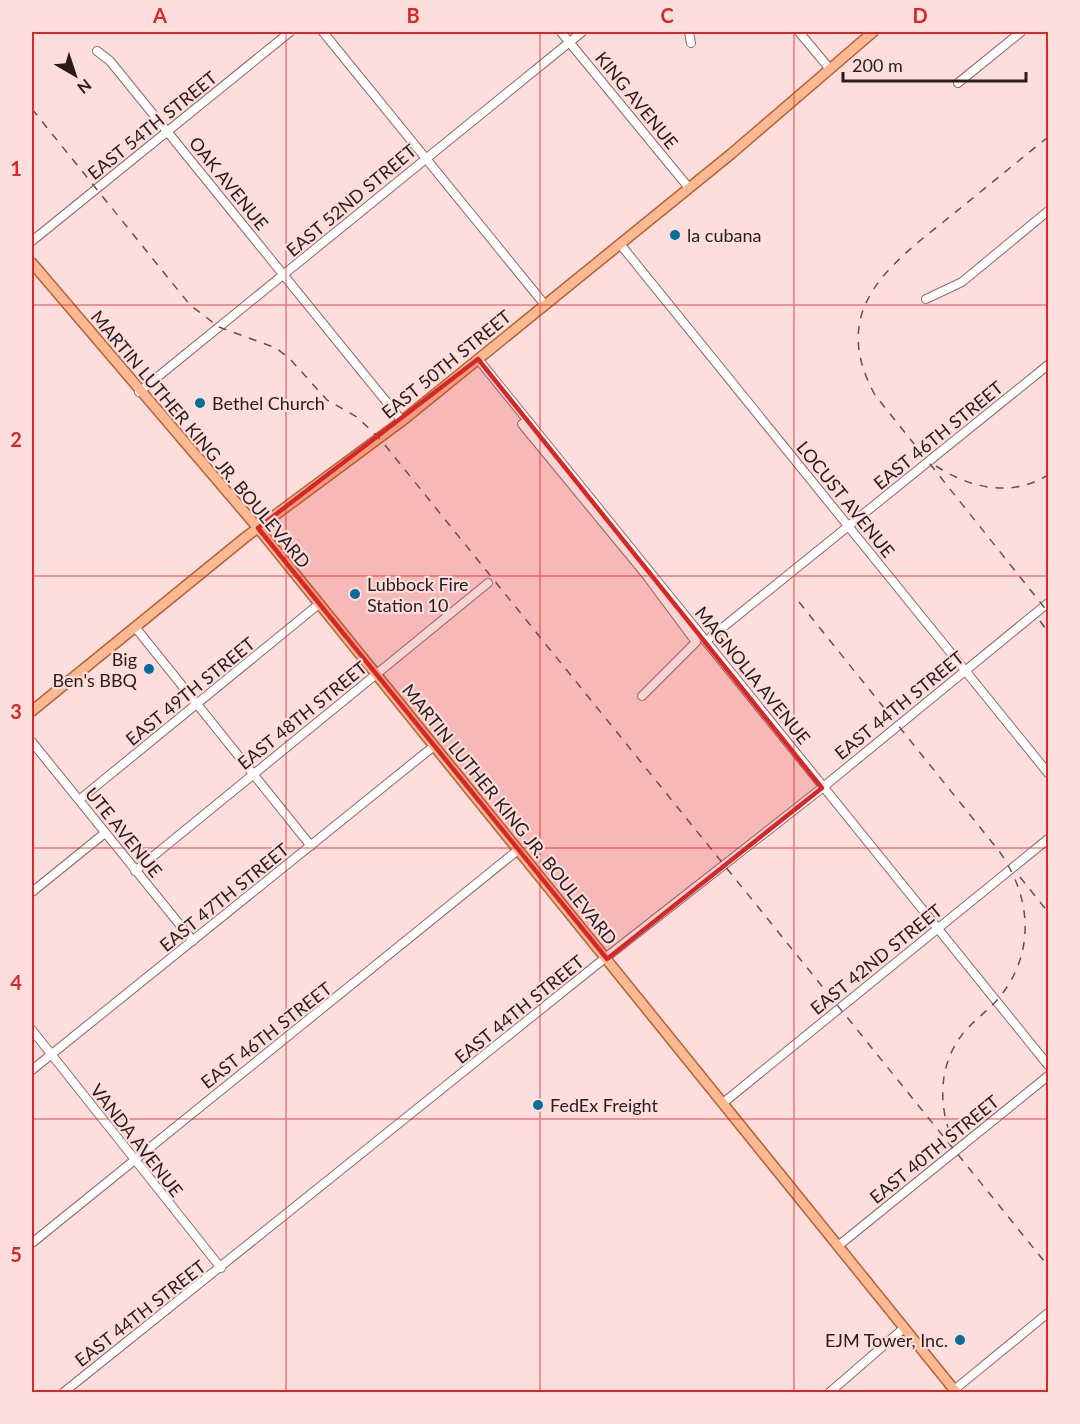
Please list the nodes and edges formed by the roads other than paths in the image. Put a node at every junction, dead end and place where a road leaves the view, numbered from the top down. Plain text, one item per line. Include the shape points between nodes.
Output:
1 (290, 32) edge
2 (323, 32) edge
3 (561, 32) edge
4 (582, 32) edge
5 (688, 32) edge
6 (799, 32) edge
7 (873, 32) edge
8 (1021, 32) edge
9 (569, 42) junction
10 (691, 43) dead end
11 (97, 51) dead end
12 (829, 68) junction
13 (958, 83) dead end
14 (168, 132) junction
15 (426, 158) junction
16 (689, 188) junction
17 (1048, 211) edge
18 (32, 241) edge
19 (620, 244) junction
20 (32, 263) edge
21 (284, 275) junction
22 (926, 299) dead end
23 (545, 305) junction
24 (478, 359) junction
25 (1048, 365) edge
26 (139, 392) junction
27 (402, 420) junction
28 (522, 424) dead end
29 (849, 527) junction
30 (258, 528) junction
31 (488, 583) dead end
32 (1048, 603) edge
33 (319, 604) junction
34 (135, 627) junction
35 (706, 641) junction
36 (966, 671) junction
37 (376, 675) junction
38 (642, 696) dead end
39 (197, 704) junction
40 (32, 711) edge
41 (32, 742) edge
42 (434, 746) junction
43 (1048, 773) edge
44 (253, 775) junction
45 (822, 788) junction
46 (79, 800) junction
47 (105, 833) junction
48 (1048, 839) edge
49 (311, 846) junction
50 (518, 850) junction
51 (135, 871) junction
52 (32, 892) edge
53 (937, 929) junction
54 (192, 941) junction
55 (607, 959) junction
56 (32, 1030) edge
57 (50, 1054) junction
58 (1048, 1065) edge
59 (32, 1070) edge
60 (1048, 1076) edge
61 (723, 1103) junction
62 (133, 1161) junction
63 (32, 1243) edge
64 (838, 1246) junction
65 (221, 1268) junction
66 (1048, 1313) edge
67 (904, 1328) junction
68 (955, 1391) edge
69 (64, 1392) edge
70 (830, 1392) edge

1 - 14 street, EAST 54TH STREET
2 - 15 street
3 - 9 street, KING AVENUE
4 - 9 street, EAST 52ND STREET
5 - 10 street
6 - 12 street
7 - 12 main road, EAST 50TH STREET
8 - 13 street
9 - 15 street, EAST 52ND STREET
9 - 16 street, KING AVENUE
11 - 14 street, OAK AVENUE via 110,61
12 - 16 main road, EAST 50TH STREET
14 - 18 street, EAST 54TH STREET
14 - 21 street, OAK AVENUE
15 - 21 street, EAST 52ND STREET
15 - 23 street
16 - 19 main road, EAST 50TH STREET
17 - 22 street via 962,282
19 - 23 main road, EAST 50TH STREET
19 - 29 street, LOCUST AVENUE
20 - 26 main road, MARTIN LUTHER KING JR. BOULEVARD
21 - 26 street, EAST 52ND STREET
21 - 27 street, OAK AVENUE
23 - 24 main road, EAST 50TH STREET
24 - 27 main road, EAST 50TH STREET
24 - 35 street, MAGNOLIA AVENUE
25 - 29 street, EAST 46TH STREET
26 - 30 main road, MARTIN LUTHER KING JR. BOULEVARD
27 - 30 main road, EAST 50TH STREET
28 - 38 street via 696,642
29 - 35 street, EAST 46TH STREET
29 - 36 street, LOCUST AVENUE
30 - 33 main road, MARTIN LUTHER KING JR. BOULEVARD
30 - 34 main road, EAST 50TH STREET
31 - 37 street, EAST 48TH STREET
32 - 36 street, EAST 44TH STREET
33 - 37 main road, MARTIN LUTHER KING JR. BOULEVARD
33 - 39 street, EAST 49TH STREET
34 - 39 street
34 - 40 main road, EAST 50TH STREET
35 - 45 street, MAGNOLIA AVENUE
36 - 43 street, LOCUST AVENUE
36 - 45 street, EAST 44TH STREET
37 - 42 main road, MARTIN LUTHER KING JR. BOULEVARD
37 - 44 street, EAST 48TH STREET
39 - 44 street
39 - 46 street, EAST 49TH STREET
41 - 46 street, UTE AVENUE
42 - 49 street, EAST 47TH STREET
42 - 50 main road, MARTIN LUTHER KING JR. BOULEVARD
44 - 49 street
44 - 51 street, EAST 48TH STREET
45 - 53 street, MAGNOLIA AVENUE
45 - 55 street, EAST 44TH STREET
46 - 47 street, UTE AVENUE
47 - 51 street, UTE AVENUE
47 - 52 street
48 - 53 street, EAST 42ND STREET
49 - 54 street, EAST 47TH STREET
50 - 55 main road, MARTIN LUTHER KING JR. BOULEVARD
50 - 62 street, EAST 46TH STREET
51 - 54 street, UTE AVENUE
53 - 58 street, MAGNOLIA AVENUE
53 - 61 street, EAST 42ND STREET
54 - 57 street, EAST 47TH STREET
55 - 61 main road, MARTIN LUTHER KING JR. BOULEVARD
55 - 65 street, EAST 44TH STREET
56 - 57 street, VANDA AVENUE
57 - 59 street, EAST 47TH STREET
57 - 62 street, VANDA AVENUE
60 - 64 street, EAST 40TH STREET
61 - 64 main road, MARTIN LUTHER KING JR. BOULEVARD
62 - 63 street, EAST 46TH STREET
62 - 65 street, VANDA AVENUE
64 - 67 main road, MARTIN LUTHER KING JR. BOULEVARD
65 - 69 street, EAST 44TH STREET
66 - 68 street
67 - 68 main road, MARTIN LUTHER KING JR. BOULEVARD
67 - 70 street

